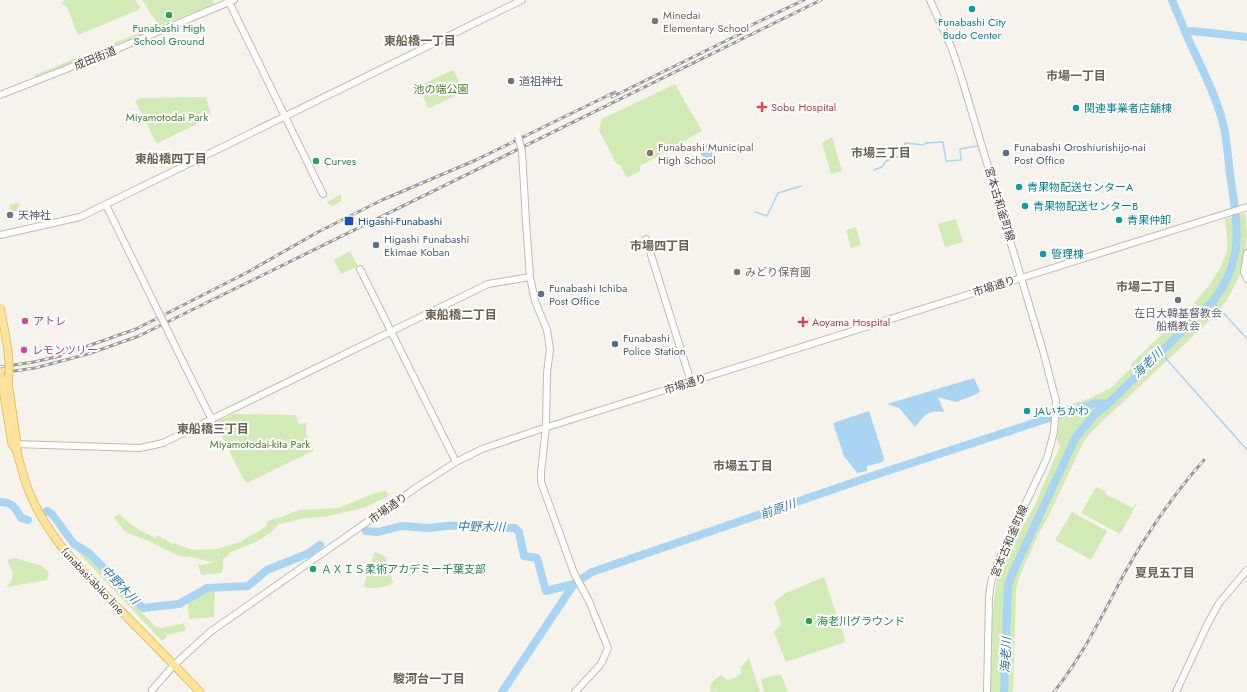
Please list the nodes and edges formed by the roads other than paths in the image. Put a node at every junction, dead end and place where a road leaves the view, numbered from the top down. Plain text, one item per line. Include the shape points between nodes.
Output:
1 (522, 0) edge
2 (930, 0) edge
3 (232, 1) edge
4 (0, 95) edge
5 (285, 116) junction
6 (518, 136) dead end
7 (323, 194) dead end
8 (106, 205) junction
9 (1247, 208) edge
10 (0, 235) edge
11 (646, 239) dead end
12 (1247, 253) edge
13 (360, 269) dead end
14 (530, 277) junction
15 (1022, 277) junction
16 (1247, 279) edge
17 (0, 305) edge
18 (0, 331) edge
19 (391, 332) junction
20 (0, 372) edge
21 (3, 382) edge
22 (691, 382) junction
23 (212, 420) junction
24 (546, 427) junction
25 (15, 446) junction
26 (456, 462) junction
27 (1247, 570) edge
28 (174, 665) junction
29 (152, 690) dead end
30 (200, 692) edge
31 (575, 692) edge
32 (987, 692) edge
33 (1176, 692) edge

1 - 5 street
2 - 15 street, 宮本古和釜町線 via 961,76
3 - 4 street, 成田街道
3 - 5 street
5 - 7 street
5 - 8 street
6 - 14 street, bridge via 522,151
8 - 10 street via 80,217
8 - 23 street, bridge
9 - 15 street, 市場通り
11 - 22 street
12 - 16 street via 1244,272
13 - 19 street
14 - 19 street via 488,284
14 - 24 street via 549,342
15 - 22 street, 市場通り
15 - 32 street, 宮本古和釜町線 via 1056,401 1054,432 1047,458 991,582
17 - 21 main road, funabasi-abiko line, bridge via 10,374
18 - 21 main road, funabasi-abiko line, bridge
19 - 23 street
19 - 26 street
20 - 21 main road, funabasi-abiko line, bridge
21 - 25 main road, funabasi-abiko line
22 - 24 street, 市場通り
23 - 25 street via 170,441 148,447
24 - 26 street, 市場通り via 498,443
24 - 31 street via 541,482 574,573 608,648 601,664
25 - 28 main road, funabasi-abiko line via 30,494 56,541
26 - 28 street, 市場通り via 237,612 210,632
27 - 33 street via 1219,603
28 - 29 street, 市場通り
28 - 30 main road, funabasi-abiko line

